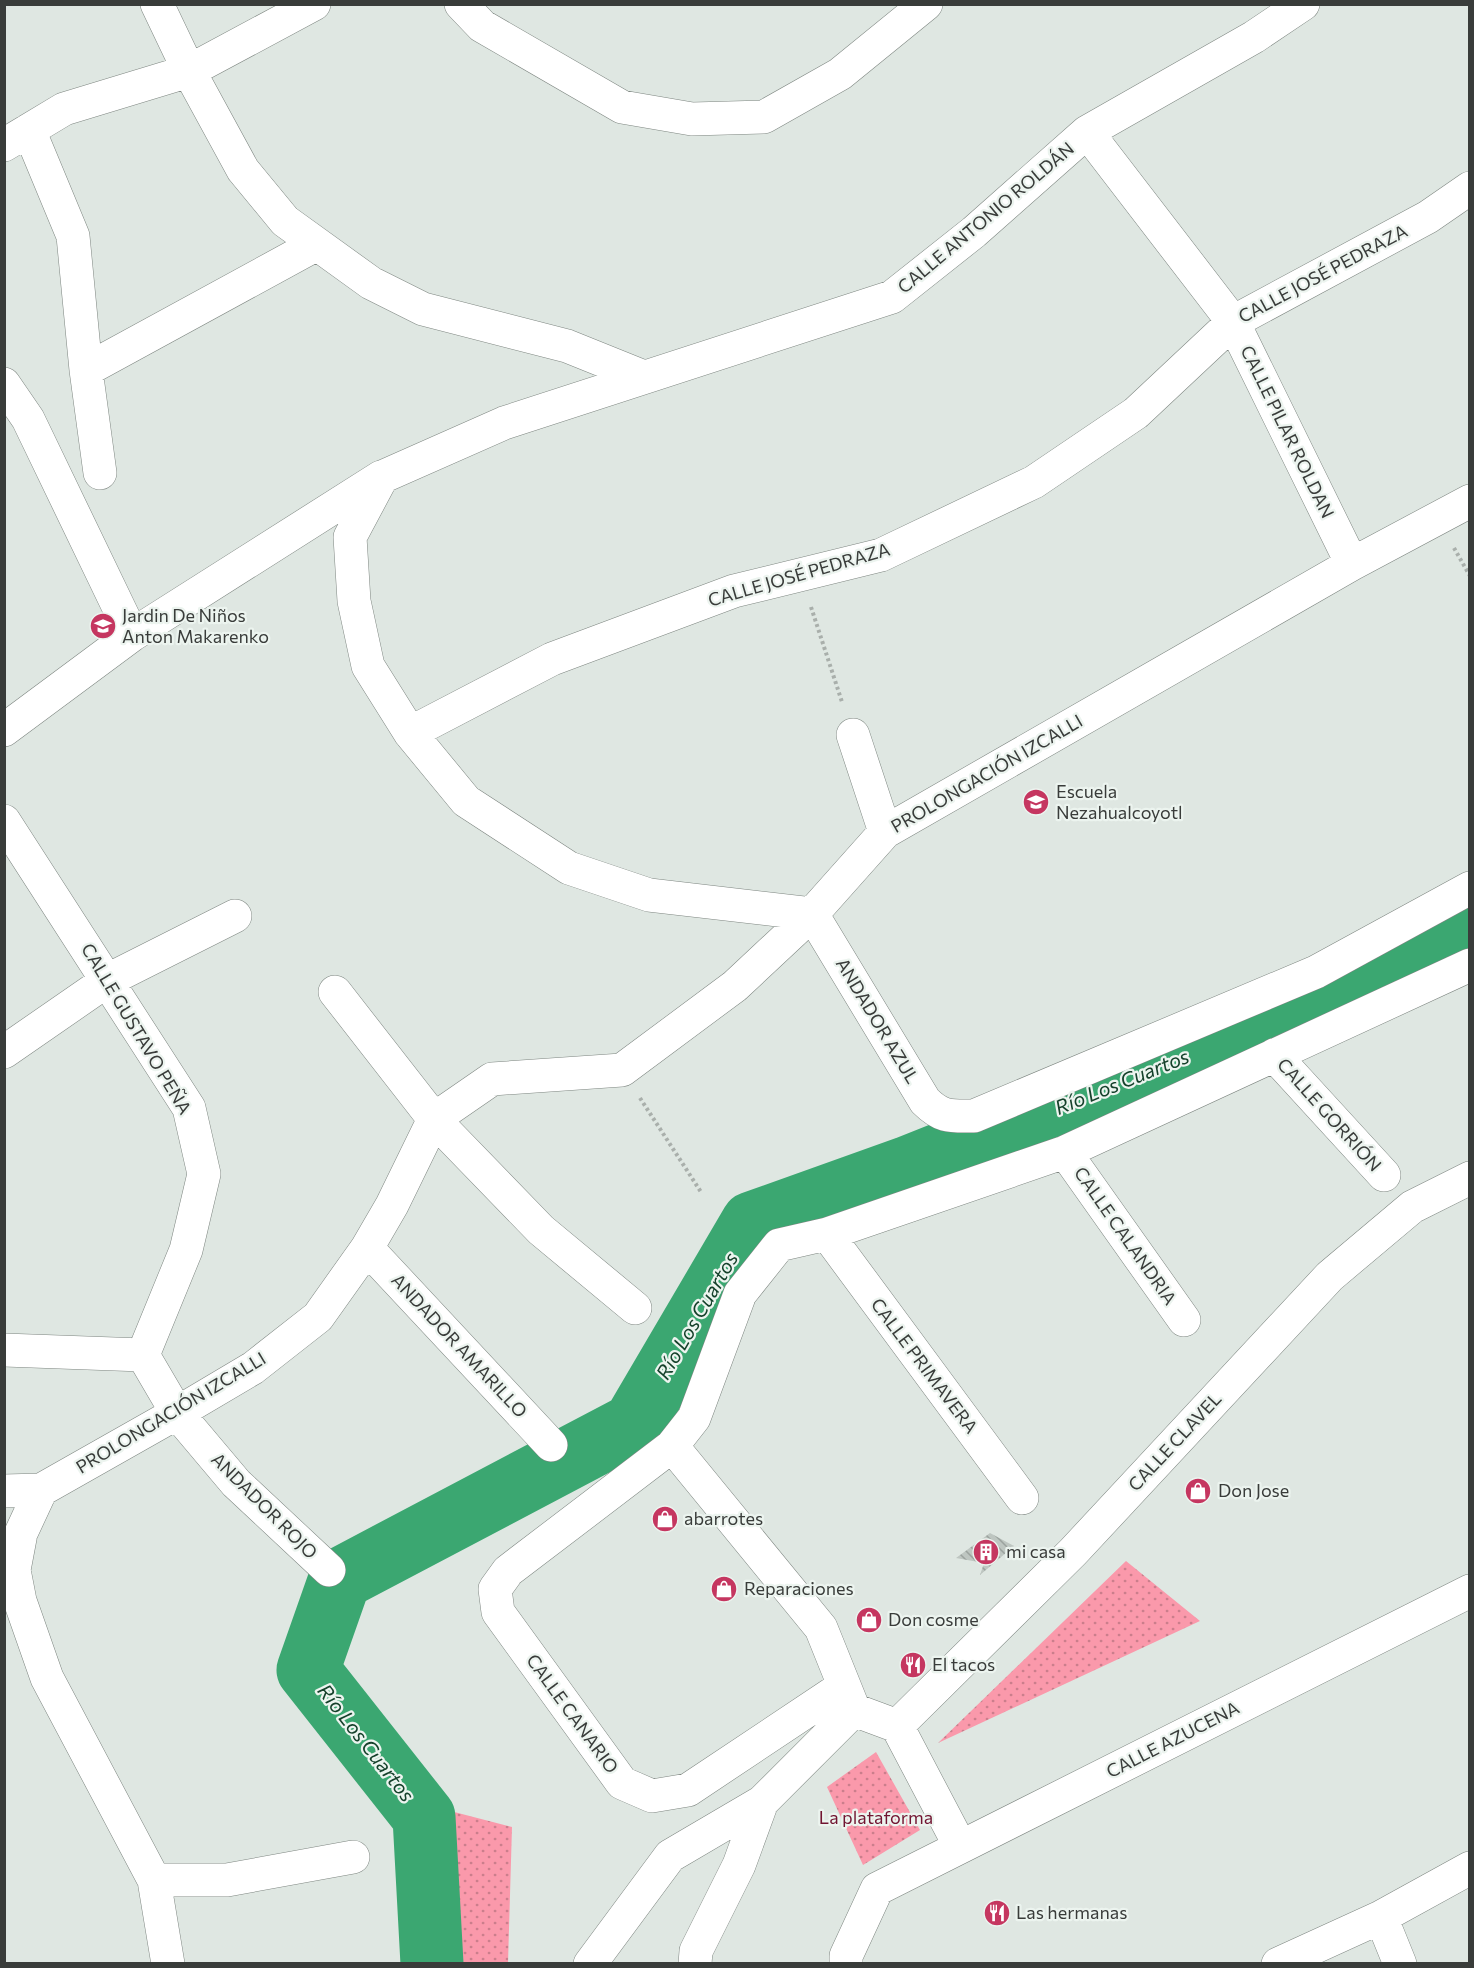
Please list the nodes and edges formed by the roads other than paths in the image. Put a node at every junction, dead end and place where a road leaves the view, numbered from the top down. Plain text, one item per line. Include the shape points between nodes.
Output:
1 (157, 4) edge
2 (314, 4) edge
3 (461, 4) edge
4 (927, 4) edge
5 (1303, 4) edge
6 (189, 71) junction
7 (1087, 132) junction
8 (17, 138) edge
9 (1470, 188) edge
10 (317, 244) junction
11 (1233, 322) junction
12 (86, 370) junction
13 (644, 377) junction
14 (4, 384) edge
15 (16, 426) edge
16 (100, 473) dead end
17 (382, 477) junction
18 (1470, 501) edge
19 (1352, 564) junction
20 (132, 635) junction
21 (4, 730) edge
22 (410, 733) junction
23 (853, 735) road end
24 (4, 821) edge
25 (885, 831) junction
26 (1470, 888) edge
27 (812, 914) junction
28 (235, 916) dead end
29 (1470, 965) edge
30 (108, 980) junction
31 (335, 992) dead end
32 (4, 1052) edge
33 (1274, 1055) junction
34 (434, 1119) junction
35 (1065, 1152) junction
36 (1384, 1175) dead end
37 (1470, 1178) edge
38 (827, 1234) junction
39 (367, 1248) junction
40 (635, 1308) dead end
41 (1184, 1320) dead end
42 (4, 1350) edge
43 (143, 1354) junction
44 (177, 1413) junction
45 (551, 1445) dead end
46 (672, 1446) junction
47 (41, 1490) junction
48 (4, 1491) edge
49 (1022, 1498) dead end
50 (328, 1570) dead end
51 (1470, 1592) edge
52 (12, 1603) edge
53 (849, 1698) junction
54 (897, 1726) junction
55 (762, 1802) junction
56 (960, 1846) junction
57 (353, 1857) dead end
58 (1470, 1868) edge
59 (154, 1880) junction
60 (1381, 1917) junction
61 (168, 1964) edge
62 (590, 1964) edge
63 (695, 1964) edge
64 (846, 1964) edge
65 (1278, 1964) edge
66 (1400, 1964) edge

1 - 6 street
2 - 6 street
3 - 4 street via 482,26 622,107 692,120 764,117 840,74
5 - 7 street, CALLE ANTONIO ROLDÁN via 1254,38
6 - 8 street via 64,109
6 - 10 street via 243,170 285,221
7 - 11 street, CALLE PILAR ROLDAN
7 - 13 street, CALLE ANTONIO ROLDÁN via 974,232 892,297
8 - 12 street via 73,236
9 - 11 street, CALLE JOSÉ PEDRAZA via 1428,217
10 - 12 street
10 - 13 street via 371,283 423,309 567,346
11 - 19 street, CALLE PILAR ROLDAN
11 - 22 street, CALLE JOSÉ PEDRAZA via 1136,413 1034,482 881,555 734,591 552,659
12 - 16 street
13 - 17 street, CALLE ANTONIO ROLDÁN via 504,423
14 - 15 street
15 - 20 street
17 - 20 street, CALLE ANTONIO ROLDÁN
17 - 22 street via 350,537 354,602 368,666
18 - 19 street, PROLONGACIÓN IZCALLI
19 - 25 street, PROLONGACIÓN IZCALLI
20 - 21 street, CALLE ANTONIO ROLDÁN
22 - 27 street via 466,801 569,868 649,895
23 - 25 street
24 - 30 street, CALLE GUSTAVO PEÑA
25 - 27 street, PROLONGACIÓN IZCALLI
26 - 27 street, ANDADOR AZUL via 1317,972 974,1116 937,1112 925,1101
27 - 34 street, PROLONGACIÓN IZCALLI via 735,986 622,1070 492,1079
28 - 30 street
29 - 33 street
30 - 32 street
30 - 43 street, CALLE GUSTAVO PEÑA via 189,1108 204,1174 186,1251
31 - 34 street
33 - 35 street
33 - 36 street, CALLE GORRIÓN
34 - 39 street, PROLONGACIÓN IZCALLI
34 - 40 street via 541,1230
35 - 38 street
35 - 41 street, CALLE CALANDRIA
37 - 54 street, CALLE CLAVEL via 1412,1207 1330,1276 1072,1552
38 - 46 street via 779,1245 740,1294 694,1418
38 - 49 street, CALLE PRIMAVERA
39 - 44 street, PROLONGACIÓN IZCALLI via 318,1317 253,1368
39 - 45 street, ANDADOR AMARILLO
42 - 43 street
43 - 44 street, ANDADOR ROJO
44 - 47 street, PROLONGACIÓN IZCALLI
44 - 50 street, ANDADOR ROJO via 236,1483
46 - 53 street via 821,1628
46 - 53 street, CALLE CANARIO via 508,1571 495,1589 498,1612 622,1783 652,1796 688,1790
47 - 48 street
47 - 52 street via 21,1533
51 - 56 street, CALLE AZUCENA
52 - 59 street via 47,1678
53 - 54 street
53 - 55 street
54 - 56 street
55 - 62 street via 670,1856
55 - 63 street via 739,1865 696,1951
56 - 64 street, CALLE AZUCENA via 877,1888 846,1956
57 - 59 street via 227,1880
58 - 60 street
59 - 61 street
60 - 65 street
60 - 66 street

